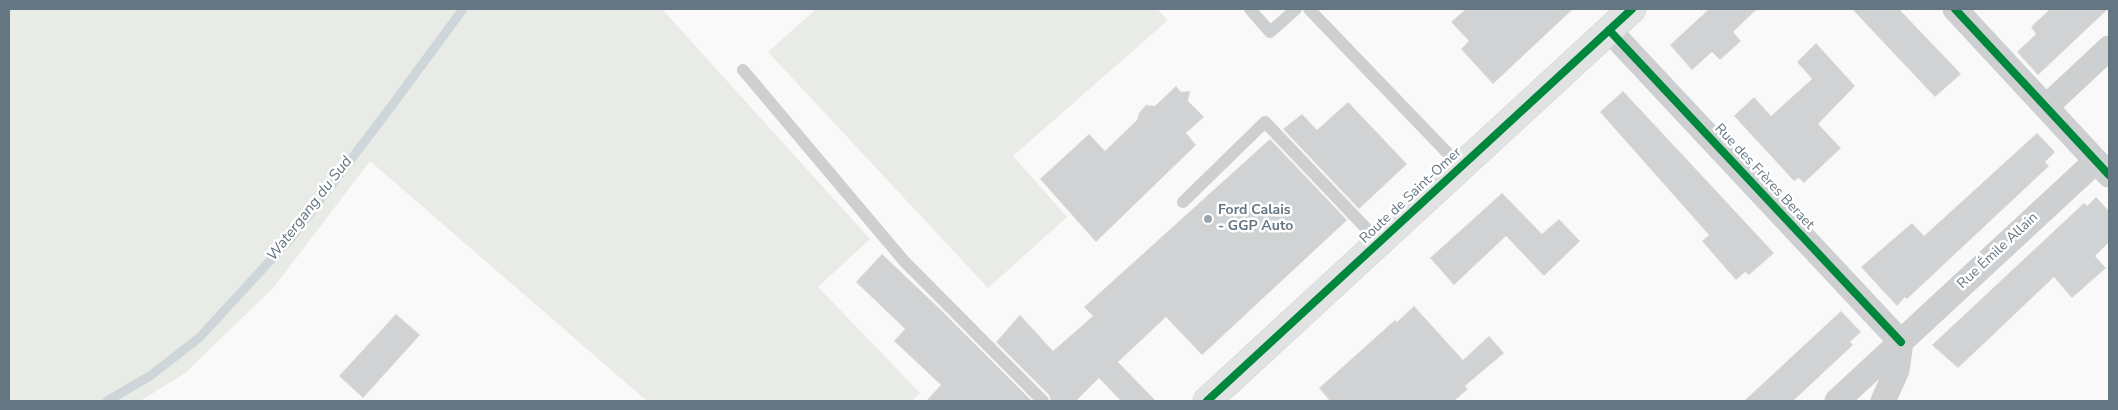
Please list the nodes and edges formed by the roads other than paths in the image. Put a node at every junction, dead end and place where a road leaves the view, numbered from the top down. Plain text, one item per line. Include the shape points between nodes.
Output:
1 (1250, 9) edge
2 (1296, 9) edge
3 (1309, 9) edge
4 (1632, 9) edge
5 (1955, 9) edge
6 (1609, 30) junction
7 (2109, 48) edge
8 (743, 70) dead end
9 (2046, 107) junction
10 (1461, 167) junction
11 (2102, 168) edge
12 (1183, 202) dead end
13 (1380, 243) junction
14 (1900, 342) junction
15 (1043, 401) edge
16 (1206, 401) edge
17 (1837, 401) edge
18 (1884, 401) edge

1 - 2 lane via 1270,32
3 - 10 lane
4 - 6 main road, Route de Saint-Omer
5 - 9 street
6 - 10 main road, Route de Saint-Omer
6 - 14 street, Rue des Frères Beraet
7 - 9 street
8 - 15 lane via 904,261
9 - 11 street
10 - 13 main road, Route de Saint-Omer
11 - 14 street, Rue Émile Allain
12 - 13 lane via 1265,122
13 - 16 main road, Route de Saint-Omer
14 - 17 street, Rue Émile Allain
14 - 18 street via 1896,370

